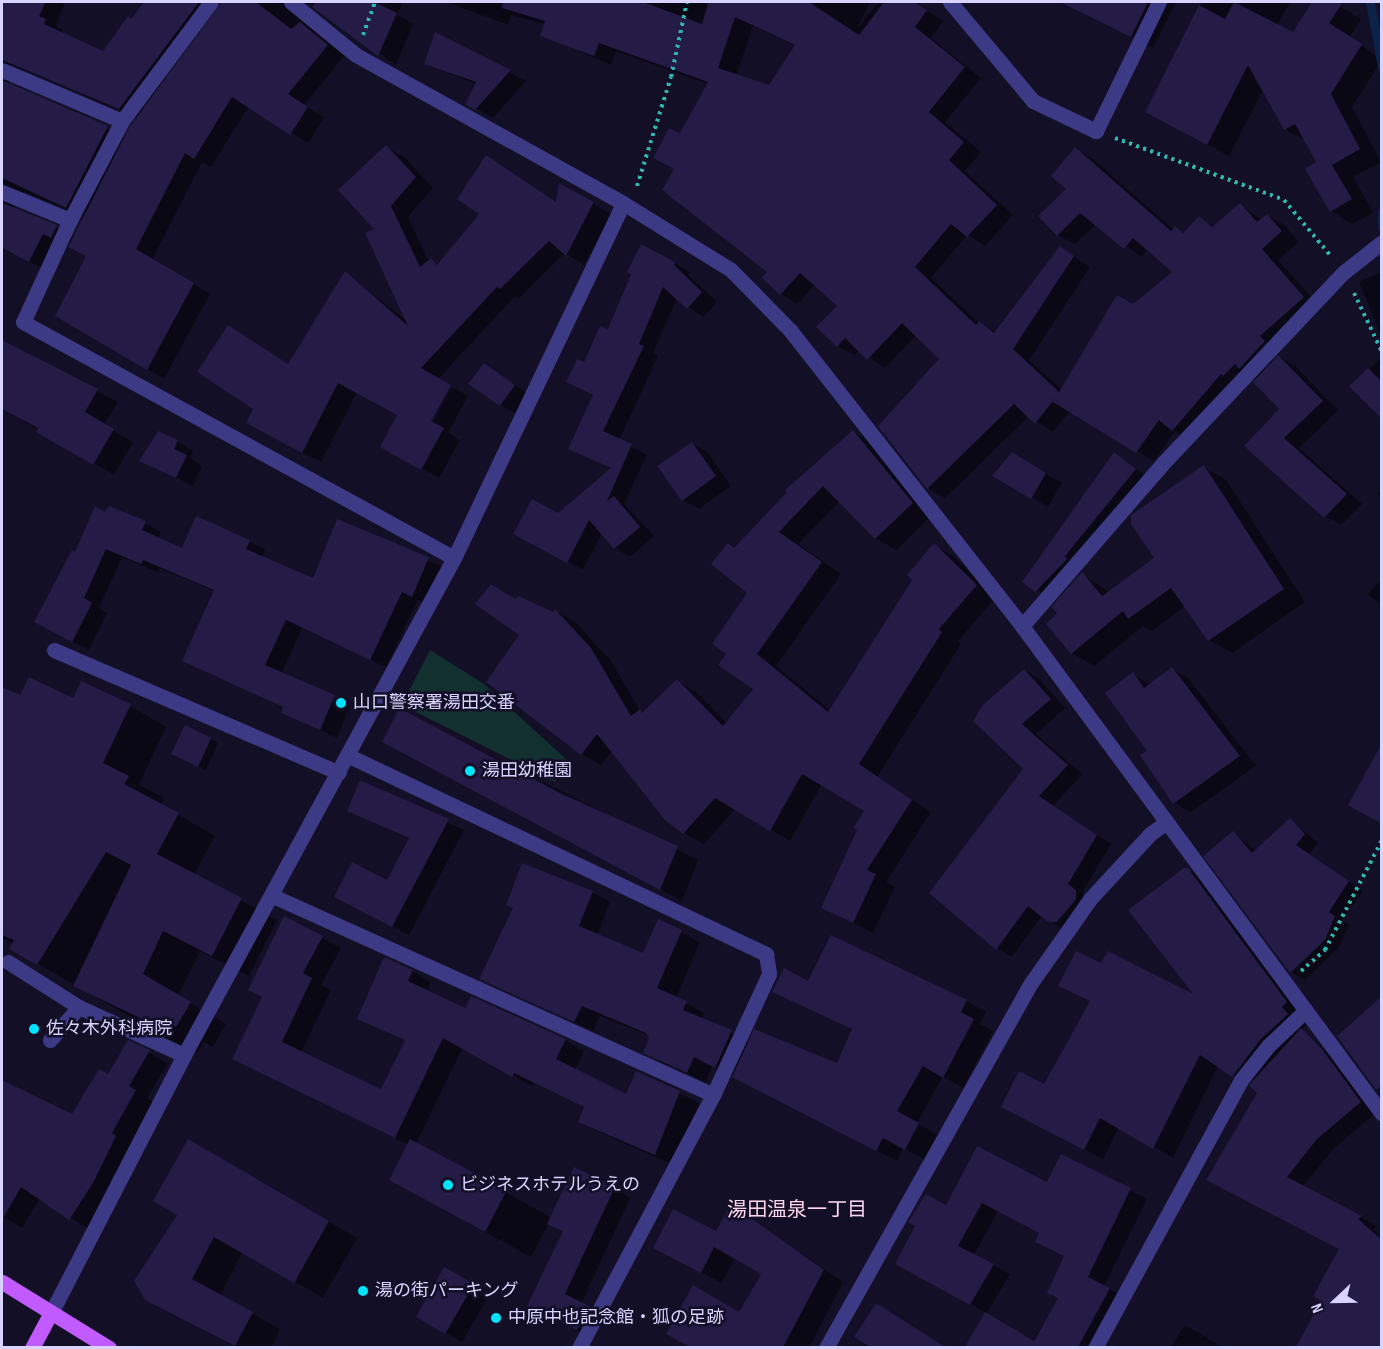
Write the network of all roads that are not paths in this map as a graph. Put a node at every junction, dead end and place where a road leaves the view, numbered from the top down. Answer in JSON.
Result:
{"nodes":[{"id":1,"x":211,"y":2,"type":"edge"},
{"id":2,"x":291,"y":2,"type":"edge"},
{"id":3,"x":950,"y":2,"type":"edge"},
{"id":4,"x":1159,"y":2,"type":"edge"},
{"id":5,"x":2,"y":70,"type":"edge"},
{"id":6,"x":122,"y":121,"type":"junction"},
{"id":7,"x":2,"y":192,"type":"edge"},
{"id":8,"x":623,"y":203,"type":"junction"},
{"id":9,"x":70,"y":220,"type":"junction"},
{"id":10,"x":1382,"y":242,"type":"edge"},
{"id":11,"x":454,"y":558,"type":"junction"},
{"id":12,"x":1022,"y":626,"type":"junction"},
{"id":13,"x":54,"y":650,"type":"dead end"},
{"id":14,"x":349,"y":756,"type":"junction"},
{"id":15,"x":339,"y":773,"type":"junction"},
{"id":16,"x":1164,"y":824,"type":"junction"},
{"id":17,"x":273,"y":896,"type":"junction"},
{"id":18,"x":8,"y":962,"type":"dead end"},
{"id":19,"x":79,"y":1007,"type":"junction"},
{"id":20,"x":1306,"y":1010,"type":"junction"},
{"id":21,"x":50,"y":1040,"type":"dead end"},
{"id":22,"x":184,"y":1055,"type":"junction"},
{"id":23,"x":713,"y":1095,"type":"junction"},
{"id":24,"x":1382,"y":1114,"type":"edge"},
{"id":25,"x":2,"y":1282,"type":"edge"},
{"id":26,"x":51,"y":1312,"type":"junction"},
{"id":27,"x":32,"y":1347,"type":"edge"},
{"id":28,"x":109,"y":1347,"type":"edge"},
{"id":29,"x":579,"y":1347,"type":"edge"},
{"id":30,"x":826,"y":1347,"type":"edge"},
{"id":31,"x":1095,"y":1347,"type":"edge"}],
"edges":[{"from":1,"to":6,"type":"street"},
{"from":2,"to":8,"type":"street"},
{"from":3,"to":4,"type":"street"},
{"from":5,"to":6,"type":"street"},
{"from":6,"to":9,"type":"street"},
{"from":7,"to":9,"type":"street"},
{"from":8,"to":11,"type":"street"},
{"from":8,"to":12,"type":"street"},
{"from":9,"to":11,"type":"street"},
{"from":10,"to":12,"type":"street"},
{"from":11,"to":14,"type":"street"},
{"from":12,"to":16,"type":"street"},
{"from":13,"to":15,"type":"street"},
{"from":14,"to":15,"type":"street"},
{"from":14,"to":23,"type":"street"},
{"from":15,"to":17,"type":"street"},
{"from":16,"to":20,"type":"street"},
{"from":16,"to":30,"type":"street"},
{"from":17,"to":22,"type":"street"},
{"from":17,"to":23,"type":"street"},
{"from":18,"to":19,"type":"street"},
{"from":19,"to":21,"type":"street"},
{"from":19,"to":22,"type":"street"},
{"from":20,"to":24,"type":"street"},
{"from":20,"to":31,"type":"street"},
{"from":22,"to":26,"type":"street"},
{"from":23,"to":29,"type":"street"},
{"from":25,"to":26,"type":"main road"},
{"from":26,"to":27,"type":"main road"},
{"from":26,"to":28,"type":"main road"}]}
